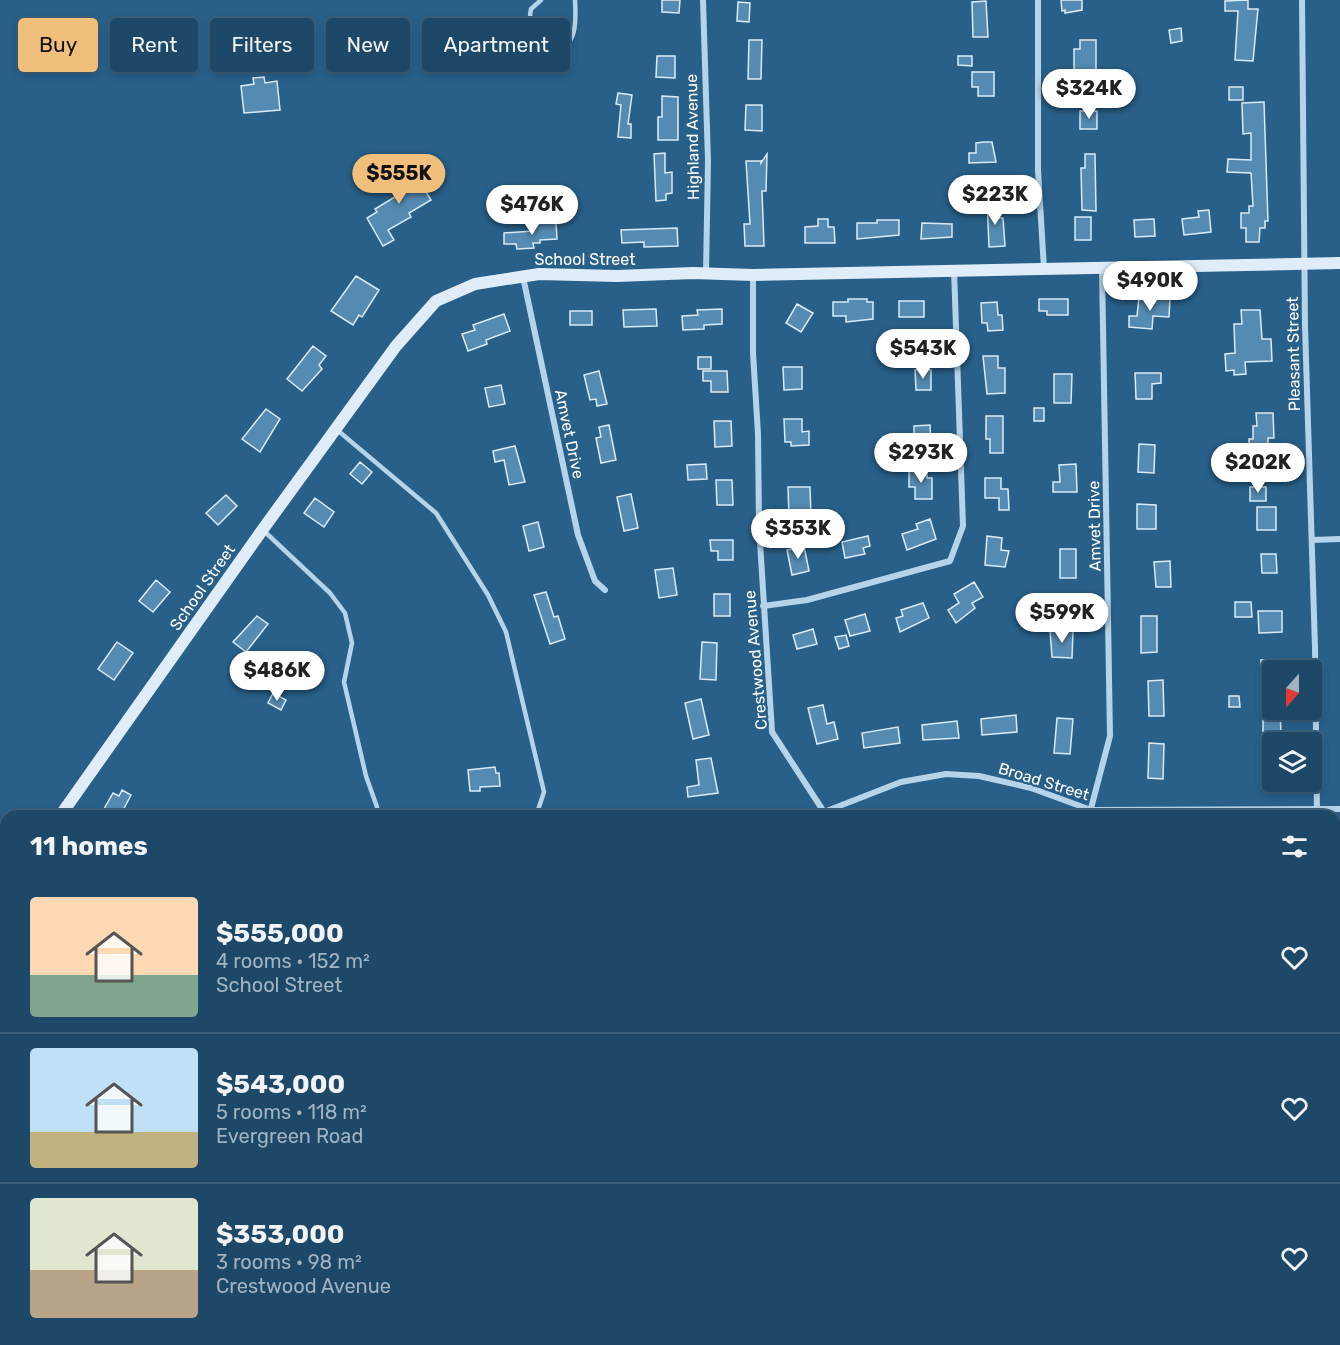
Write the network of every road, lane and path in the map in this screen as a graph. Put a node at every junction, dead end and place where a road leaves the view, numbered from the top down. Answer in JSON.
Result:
{"nodes":[{"id":1,"x":541,"y":0,"type":"edge"},
{"id":2,"x":576,"y":0,"type":"edge"},
{"id":3,"x":704,"y":0,"type":"edge"},
{"id":4,"x":1038,"y":0,"type":"edge"},
{"id":5,"x":1302,"y":0,"type":"edge"},
{"id":6,"x":1340,"y":262,"type":"edge"},
{"id":7,"x":1305,"y":263,"type":"junction"},
{"id":8,"x":1102,"y":268,"type":"junction"},
{"id":9,"x":954,"y":269,"type":"junction"},
{"id":10,"x":1044,"y":270,"type":"junction"},
{"id":11,"x":706,"y":273,"type":"junction"},
{"id":12,"x":753,"y":275,"type":"junction"},
{"id":13,"x":523,"y":277,"type":"junction"},
{"id":14,"x":336,"y":429,"type":"junction"},
{"id":15,"x":262,"y":529,"type":"junction"},
{"id":16,"x":1340,"y":539,"type":"edge"},
{"id":17,"x":1312,"y":540,"type":"junction"},
{"id":18,"x":605,"y":590,"type":"dead end"},
{"id":19,"x":763,"y":606,"type":"junction"},
{"id":20,"x":64,"y":810,"type":"edge"},
{"id":21,"x":377,"y":810,"type":"edge"},
{"id":22,"x":538,"y":810,"type":"edge"},
{"id":23,"x":821,"y":810,"type":"edge"},
{"id":24,"x":833,"y":810,"type":"edge"},
{"id":25,"x":1083,"y":810,"type":"edge"},
{"id":26,"x":1091,"y":810,"type":"edge"},
{"id":27,"x":1317,"y":810,"type":"edge"}],
"edges":[{"from":1,"to":2,"type":"lane"},
{"from":3,"to":11,"type":"street","name":"Highland Avenue"},
{"from":4,"to":10,"type":"street"},
{"from":5,"to":7,"type":"street","name":"Pleasant Street"},
{"from":6,"to":7,"type":"street","name":"School Street"},
{"from":7,"to":8,"type":"street","name":"School Street"},
{"from":7,"to":17,"type":"street","name":"Pleasant Street"},
{"from":8,"to":10,"type":"street","name":"School Street"},
{"from":8,"to":26,"type":"street","name":"Amvet Drive"},
{"from":9,"to":10,"type":"street","name":"School Street"},
{"from":9,"to":12,"type":"street","name":"School Street"},
{"from":9,"to":19,"type":"street"},
{"from":11,"to":12,"type":"street","name":"School Street"},
{"from":11,"to":13,"type":"street","name":"School Street"},
{"from":12,"to":19,"type":"street","name":"Crestwood Avenue"},
{"from":13,"to":14,"type":"street","name":"School Street"},
{"from":13,"to":18,"type":"street","name":"Amvet Drive"},
{"from":14,"to":15,"type":"street","name":"School Street"},
{"from":14,"to":22,"type":"lane"},
{"from":15,"to":20,"type":"street","name":"School Street"},
{"from":15,"to":21,"type":"lane"},
{"from":16,"to":17,"type":"street"},
{"from":17,"to":27,"type":"street","name":"Pleasant Street"},
{"from":19,"to":23,"type":"street","name":"Crestwood Avenue"},
{"from":24,"to":25,"type":"street","name":"Broad Street"}]}
